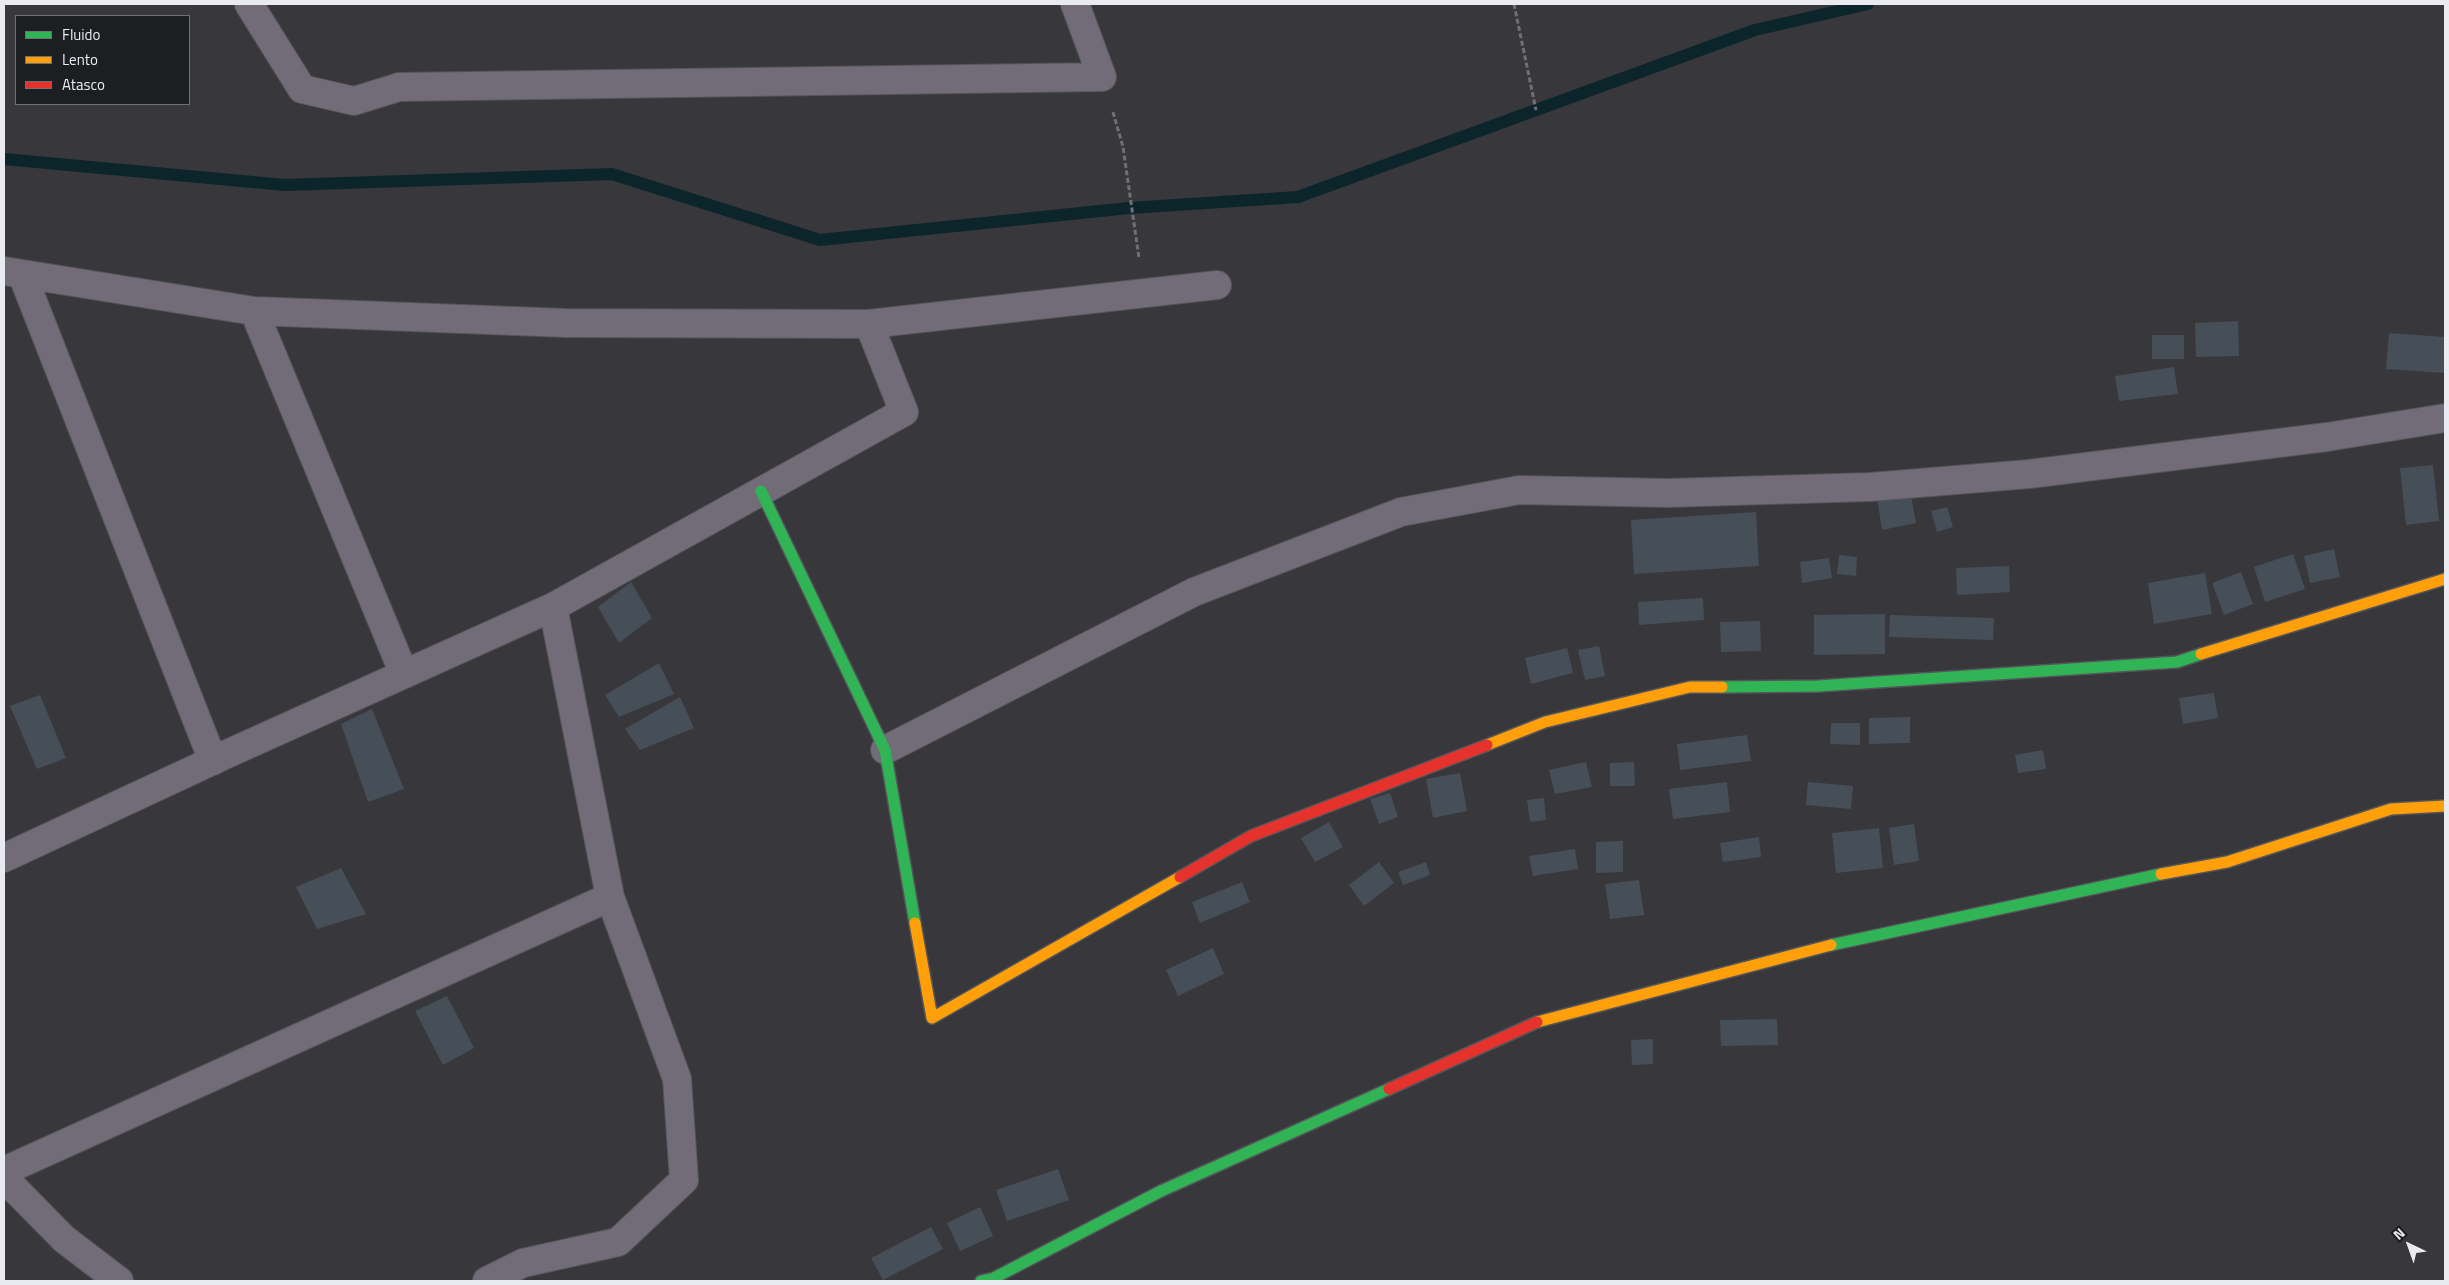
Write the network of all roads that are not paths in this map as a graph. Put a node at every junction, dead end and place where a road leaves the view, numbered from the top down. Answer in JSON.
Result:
{"nodes":[{"id":1,"x":249,"y":4,"type":"edge"},
{"id":2,"x":1075,"y":4,"type":"edge"},
{"id":3,"x":13,"y":272,"type":"edge"},
{"id":4,"x":1217,"y":286,"type":"dead end"},
{"id":5,"x":254,"y":311,"type":"junction"},
{"id":6,"x":869,"y":324,"type":"junction"},
{"id":7,"x":2445,"y":418,"type":"edge"},
{"id":8,"x":761,"y":491,"type":"junction"},
{"id":9,"x":2445,"y":579,"type":"edge"},
{"id":10,"x":553,"y":607,"type":"junction"},
{"id":11,"x":404,"y":674,"type":"junction"},
{"id":12,"x":885,"y":750,"type":"junction"},
{"id":13,"x":213,"y":761,"type":"junction"},
{"id":14,"x":2445,"y":806,"type":"edge"},
{"id":15,"x":4,"y":858,"type":"edge"},
{"id":16,"x":610,"y":897,"type":"junction"},
{"id":17,"x":4,"y":1171,"type":"edge"},
{"id":18,"x":4,"y":1178,"type":"edge"},
{"id":19,"x":118,"y":1281,"type":"edge"},
{"id":20,"x":487,"y":1281,"type":"edge"},
{"id":21,"x":981,"y":1281,"type":"edge"}],
"edges":[{"from":1,"to":2,"type":"street"},
{"from":3,"to":5,"type":"street"},
{"from":3,"to":13,"type":"street"},
{"from":4,"to":6,"type":"street"},
{"from":5,"to":6,"type":"street"},
{"from":5,"to":11,"type":"street"},
{"from":6,"to":8,"type":"street"},
{"from":7,"to":12,"type":"street"},
{"from":8,"to":10,"type":"street"},
{"from":8,"to":12,"type":"street"},
{"from":9,"to":12,"type":"street"},
{"from":10,"to":11,"type":"street"},
{"from":10,"to":16,"type":"street"},
{"from":11,"to":13,"type":"street"},
{"from":13,"to":15,"type":"street"},
{"from":14,"to":21,"type":"street"},
{"from":16,"to":17,"type":"street"},
{"from":16,"to":20,"type":"street"},
{"from":18,"to":19,"type":"street"}]}
